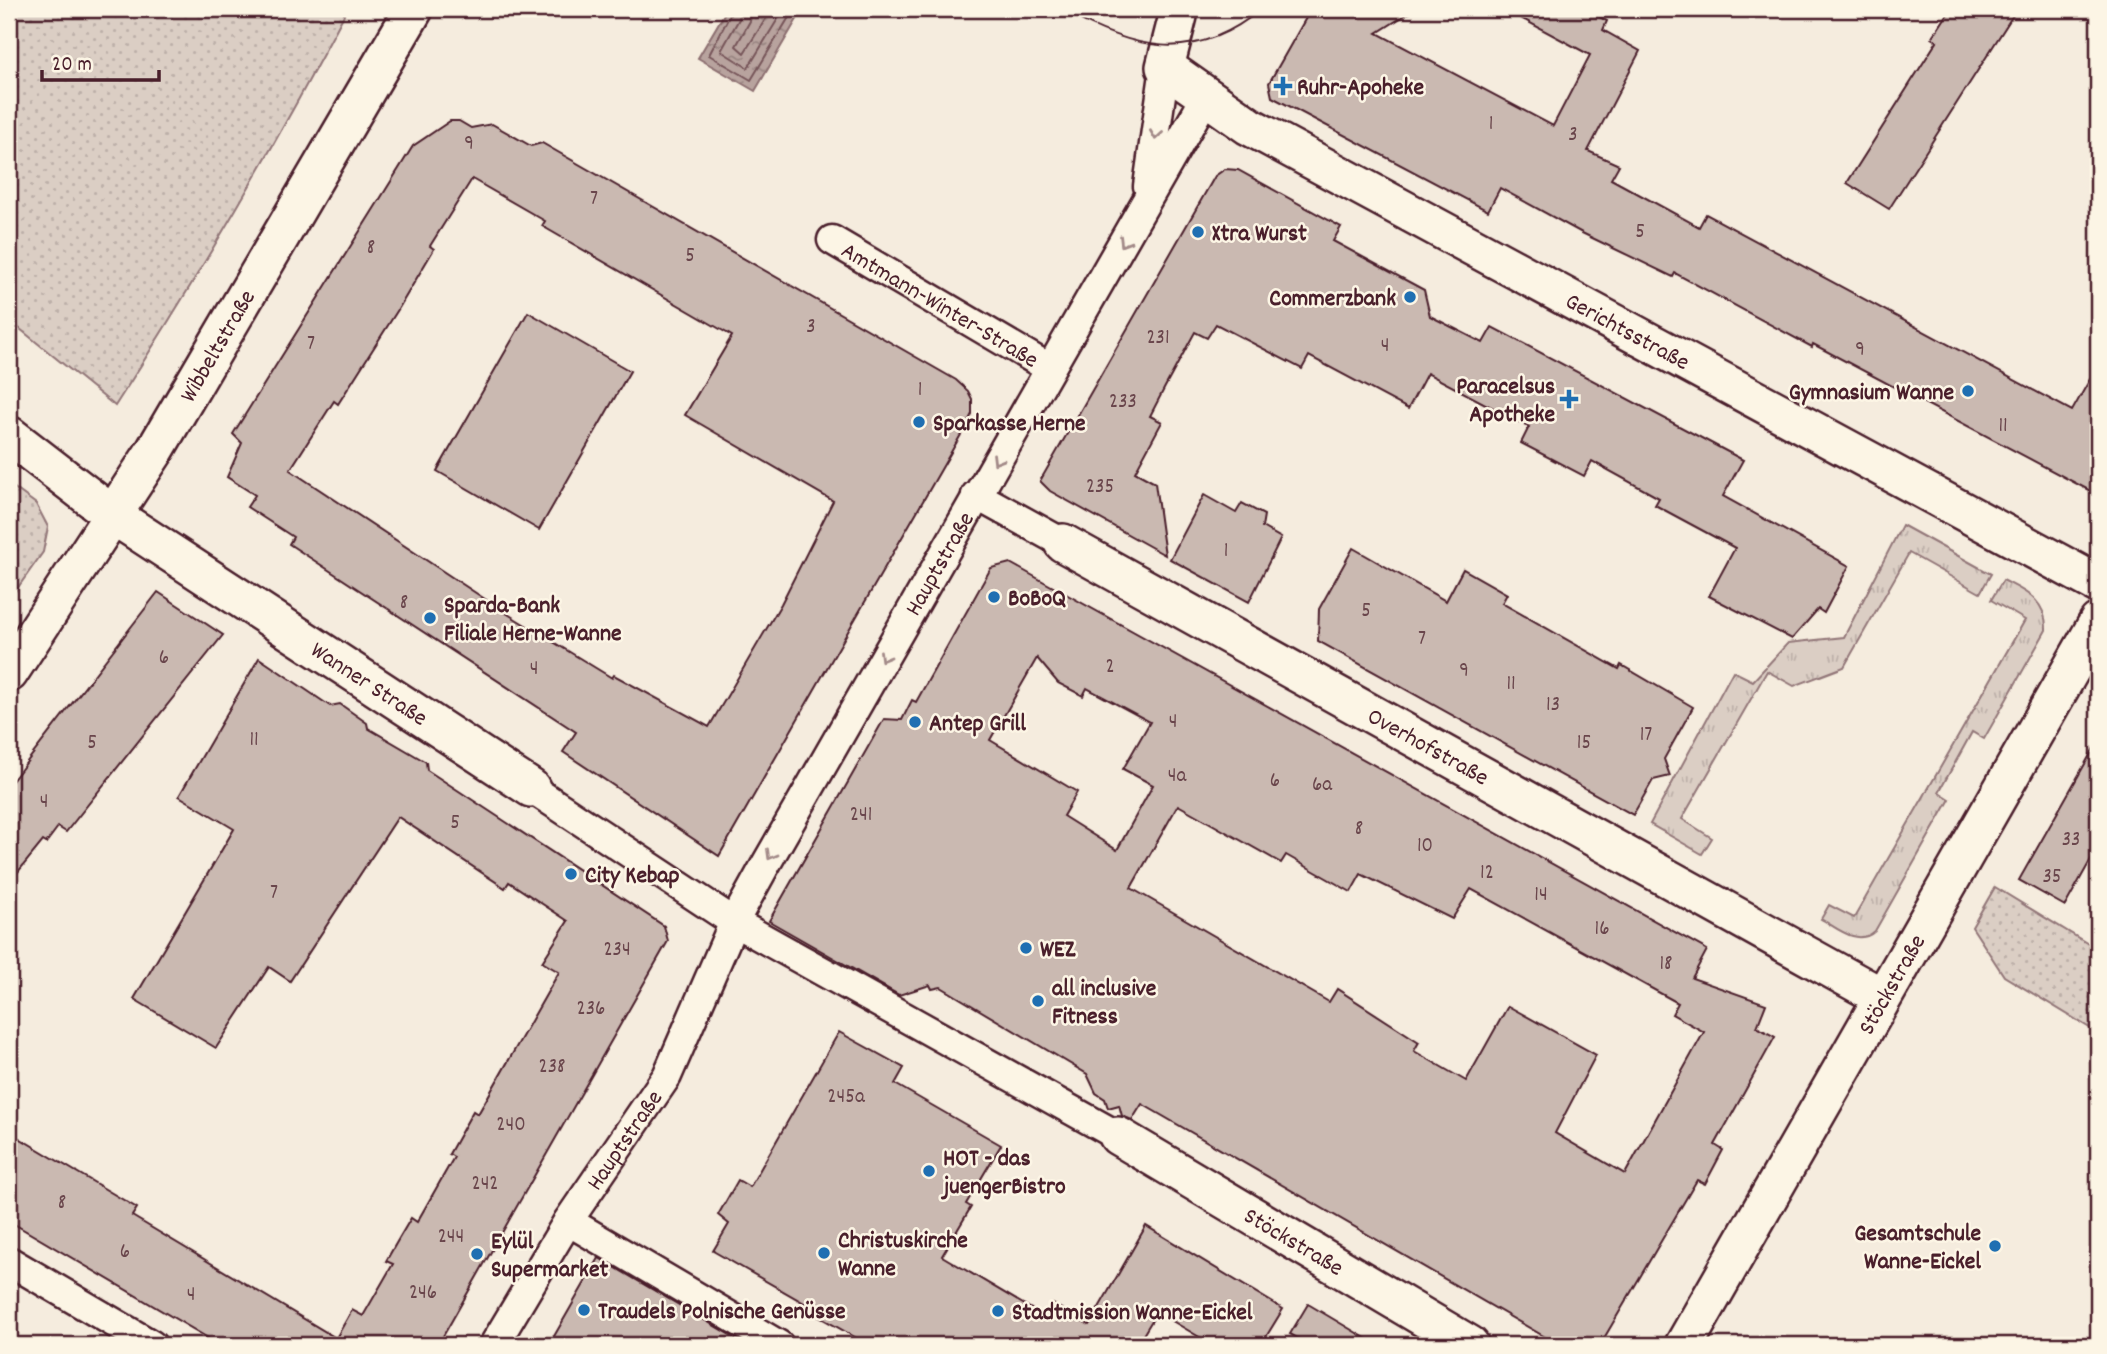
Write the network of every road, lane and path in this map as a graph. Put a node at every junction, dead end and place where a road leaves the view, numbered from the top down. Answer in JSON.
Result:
{"nodes":[{"id":1,"x":414,"y":9,"type":"edge"},
{"id":2,"x":1171,"y":44,"type":"joint"},
{"id":3,"x":1206,"y":97,"type":"junction"},
{"id":4,"x":1146,"y":204,"type":"junction"},
{"id":5,"x":832,"y":240,"type":"dead end"},
{"id":6,"x":1049,"y":368,"type":"junction"},
{"id":7,"x":9,"y":435,"type":"edge"},
{"id":8,"x":976,"y":495,"type":"junction"},
{"id":9,"x":114,"y":516,"type":"junction"},
{"id":10,"x":1063,"y":543,"type":"joint"},
{"id":11,"x":2098,"y":584,"type":"edge"},
{"id":12,"x":2098,"y":622,"type":"edge"},
{"id":13,"x":9,"y":673,"type":"edge"},
{"id":14,"x":531,"y":789,"type":"joint"},
{"id":15,"x":734,"y":922,"type":"junction"},
{"id":16,"x":1882,"y":996,"type":"junction"},
{"id":17,"x":1118,"y":1136,"type":"joint"},
{"id":18,"x":568,"y":1221,"type":"junction"},
{"id":19,"x":9,"y":1261,"type":"edge"},
{"id":20,"x":152,"y":1345,"type":"edge"},
{"id":21,"x":494,"y":1345,"type":"edge"},
{"id":22,"x":779,"y":1345,"type":"edge"},
{"id":23,"x":1470,"y":1345,"type":"edge"},
{"id":24,"x":1684,"y":1345,"type":"edge"}],
"edges":[{"from":1,"to":9,"type":"street","name":"Wibbeltstraße"},
{"from":2,"to":3,"type":"street","name":"Gerichtsstraße"},
{"from":2,"to":4,"type":"street","name":"Hauptstraße","one_way":true},
{"from":3,"to":4,"type":"street","name":"Hauptstraße"},
{"from":3,"to":11,"type":"street","name":"Gerichtsstraße"},
{"from":4,"to":6,"type":"street","name":"Hauptstraße","one_way":true},
{"from":5,"to":6,"type":"street","name":"Amtmann-Winter-Straße"},
{"from":6,"to":8,"type":"street","name":"Hauptstraße","one_way":true},
{"from":7,"to":9,"type":"street","name":"Wanner Straße"},
{"from":8,"to":10,"type":"street","name":"Overhofstraße"},
{"from":8,"to":15,"type":"street","name":"Hauptstraße","one_way":true},
{"from":9,"to":13,"type":"street","name":"Wibbeltstraße"},
{"from":9,"to":14,"type":"street","name":"Wanner Straße"},
{"from":10,"to":16,"type":"street","name":"Overhofstraße"},
{"from":12,"to":16,"type":"street","name":"Stöckstraße"},
{"from":14,"to":15,"type":"street","name":"Wanner Straße"},
{"from":15,"to":17,"type":"street"},
{"from":15,"to":18,"type":"street","name":"Hauptstraße"},
{"from":16,"to":24,"type":"street","name":"Stöckstraße"},
{"from":17,"to":23,"type":"street","name":"Stöckstraße"},
{"from":18,"to":21,"type":"street","name":"Hauptstraße"},
{"from":18,"to":22,"type":"street"},
{"from":19,"to":20,"type":"street"}]}
